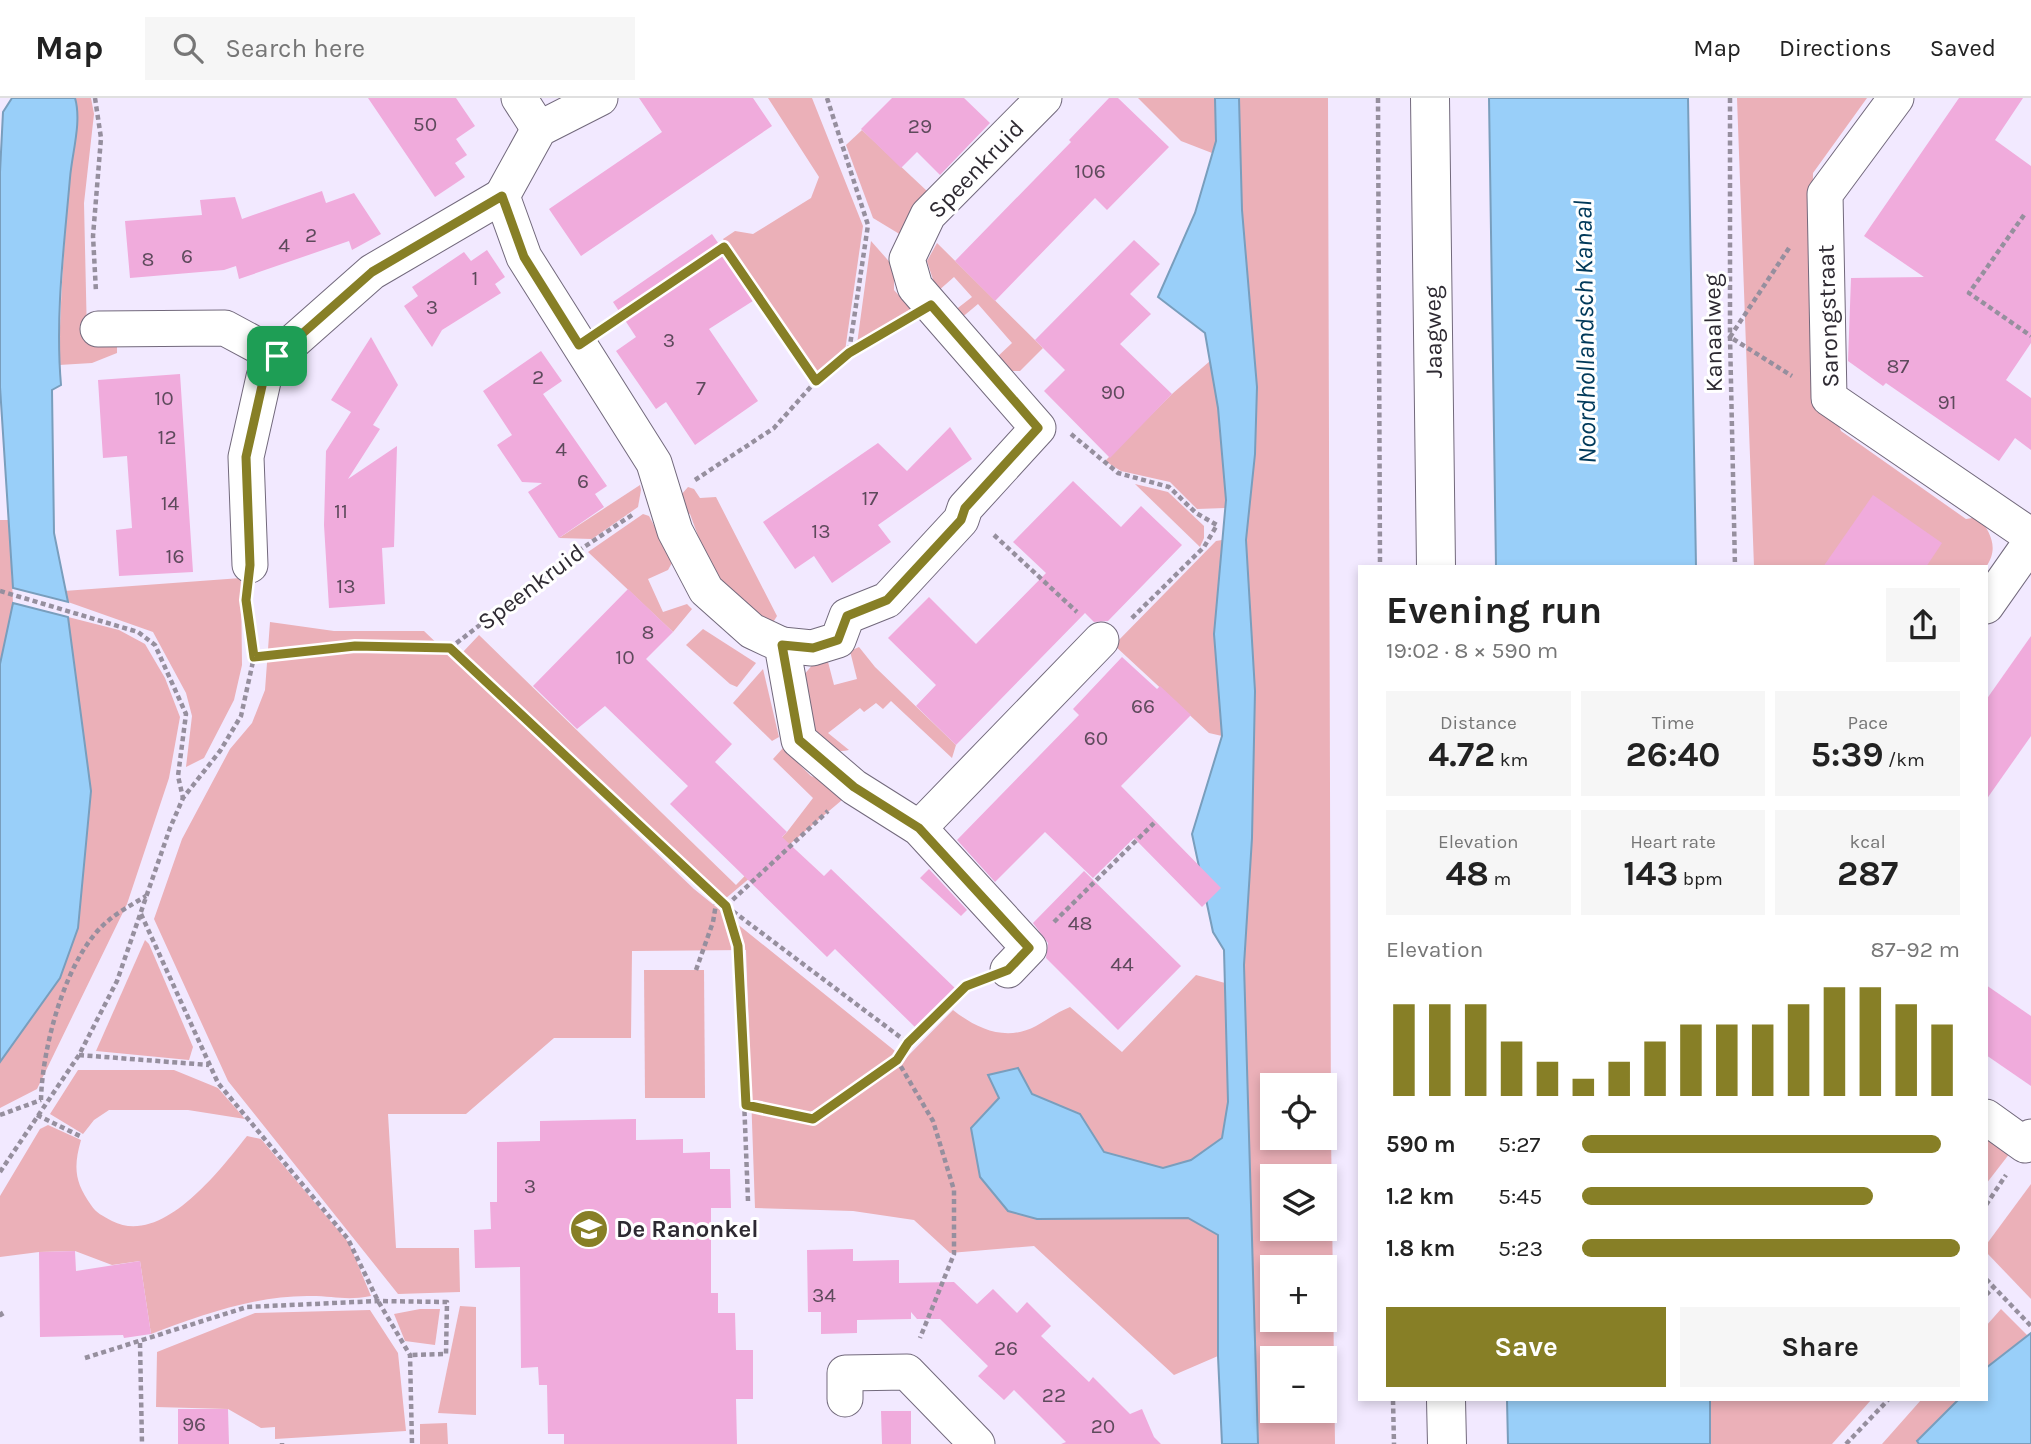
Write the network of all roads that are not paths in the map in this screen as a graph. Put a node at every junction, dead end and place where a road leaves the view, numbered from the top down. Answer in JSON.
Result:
{"nodes":[{"id":1,"x":519,"y":98,"type":"edge"},
{"id":2,"x":600,"y":98,"type":"edge"},
{"id":3,"x":1044,"y":98,"type":"edge"},
{"id":4,"x":1430,"y":98,"type":"edge"},
{"id":5,"x":1896,"y":98,"type":"edge"},
{"id":6,"x":538,"y":129,"type":"junction"},
{"id":7,"x":502,"y":196,"type":"junction"},
{"id":8,"x":99,"y":329,"type":"road end"},
{"id":9,"x":277,"y":356,"type":"junction"},
{"id":10,"x":2031,"y":536,"type":"edge"},
{"id":11,"x":2031,"y":542,"type":"edge"},
{"id":12,"x":250,"y":565,"type":"road end"},
{"id":13,"x":1436,"y":565,"type":"edge"},
{"id":14,"x":1988,"y":603,"type":"edge"},
{"id":15,"x":1101,"y":640,"type":"road end"},
{"id":16,"x":782,"y":645,"type":"junction"},
{"id":17,"x":919,"y":828,"type":"junction"},
{"id":18,"x":1018,"y":959,"type":"road end"},
{"id":19,"x":1988,"y":1118,"type":"edge"},
{"id":20,"x":2028,"y":1141,"type":"edge"},
{"id":21,"x":845,"y":1399,"type":"dead end"},
{"id":22,"x":1446,"y":1401,"type":"edge"},
{"id":23,"x":977,"y":1444,"type":"edge"},
{"id":24,"x":1447,"y":1444,"type":"edge"}],
"edges":[{"from":1,"to":6,"type":"street"},
{"from":2,"to":6,"type":"street"},
{"from":3,"to":16,"type":"street","name":"Speenkruid"},
{"from":4,"to":13,"type":"main road","name":"Jaagweg"},
{"from":5,"to":10,"type":"street","name":"Sarongstraat"},
{"from":6,"to":7,"type":"street"},
{"from":7,"to":9,"type":"street"},
{"from":7,"to":16,"type":"street"},
{"from":8,"to":9,"type":"street"},
{"from":9,"to":12,"type":"street"},
{"from":11,"to":14,"type":"street"},
{"from":15,"to":17,"type":"street"},
{"from":16,"to":17,"type":"street"},
{"from":17,"to":18,"type":"street"},
{"from":19,"to":20,"type":"street"},
{"from":21,"to":23,"type":"street"},
{"from":22,"to":24,"type":"main road"}]}
